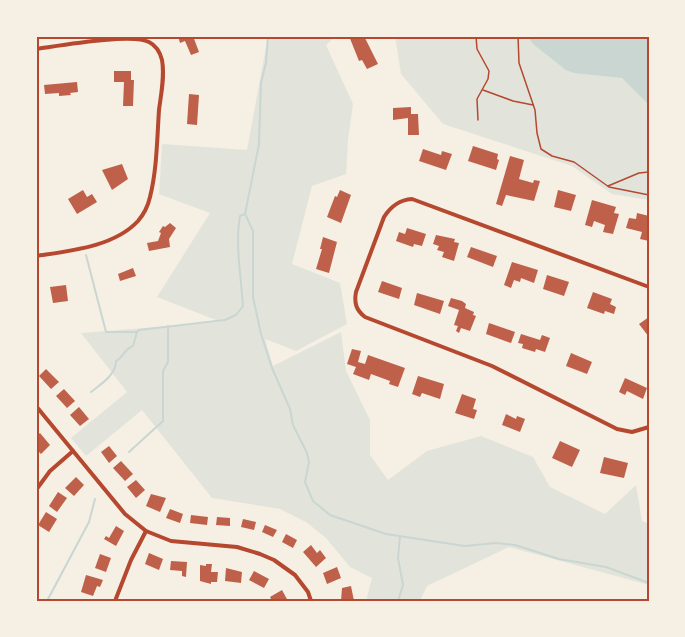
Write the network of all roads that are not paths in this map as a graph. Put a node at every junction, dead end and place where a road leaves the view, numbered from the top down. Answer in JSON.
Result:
{"nodes":[{"id":1,"x":476,"y":36,"type":"edge"},
{"id":2,"x":518,"y":36,"type":"edge"},
{"id":3,"x":36,"y":49,"type":"edge"},
{"id":4,"x":482,"y":90,"type":"junction"},
{"id":5,"x":534,"y":105,"type":"junction"},
{"id":6,"x":478,"y":120,"type":"dead end"},
{"id":7,"x":649,"y":172,"type":"edge"},
{"id":8,"x":607,"y":186,"type":"junction"},
{"id":9,"x":649,"y":195,"type":"edge"},
{"id":10,"x":36,"y":256,"type":"edge"},
{"id":11,"x":649,"y":287,"type":"edge"},
{"id":12,"x":36,"y":406,"type":"edge"},
{"id":13,"x":649,"y":427,"type":"edge"},
{"id":14,"x":73,"y":451,"type":"junction"},
{"id":15,"x":36,"y":490,"type":"edge"},
{"id":16,"x":146,"y":531,"type":"junction"},
{"id":17,"x":115,"y":601,"type":"edge"},
{"id":18,"x":311,"y":601,"type":"edge"}],
"edges":[{"from":1,"to":4,"type":"lane"},
{"from":2,"to":5,"type":"lane"},
{"from":3,"to":10,"type":"street"},
{"from":4,"to":5,"type":"lane"},
{"from":4,"to":6,"type":"lane"},
{"from":5,"to":8,"type":"lane"},
{"from":7,"to":8,"type":"lane"},
{"from":8,"to":9,"type":"lane"},
{"from":11,"to":13,"type":"street"},
{"from":12,"to":14,"type":"street"},
{"from":14,"to":15,"type":"street"},
{"from":14,"to":16,"type":"street"},
{"from":16,"to":17,"type":"street"},
{"from":16,"to":18,"type":"street"}]}
